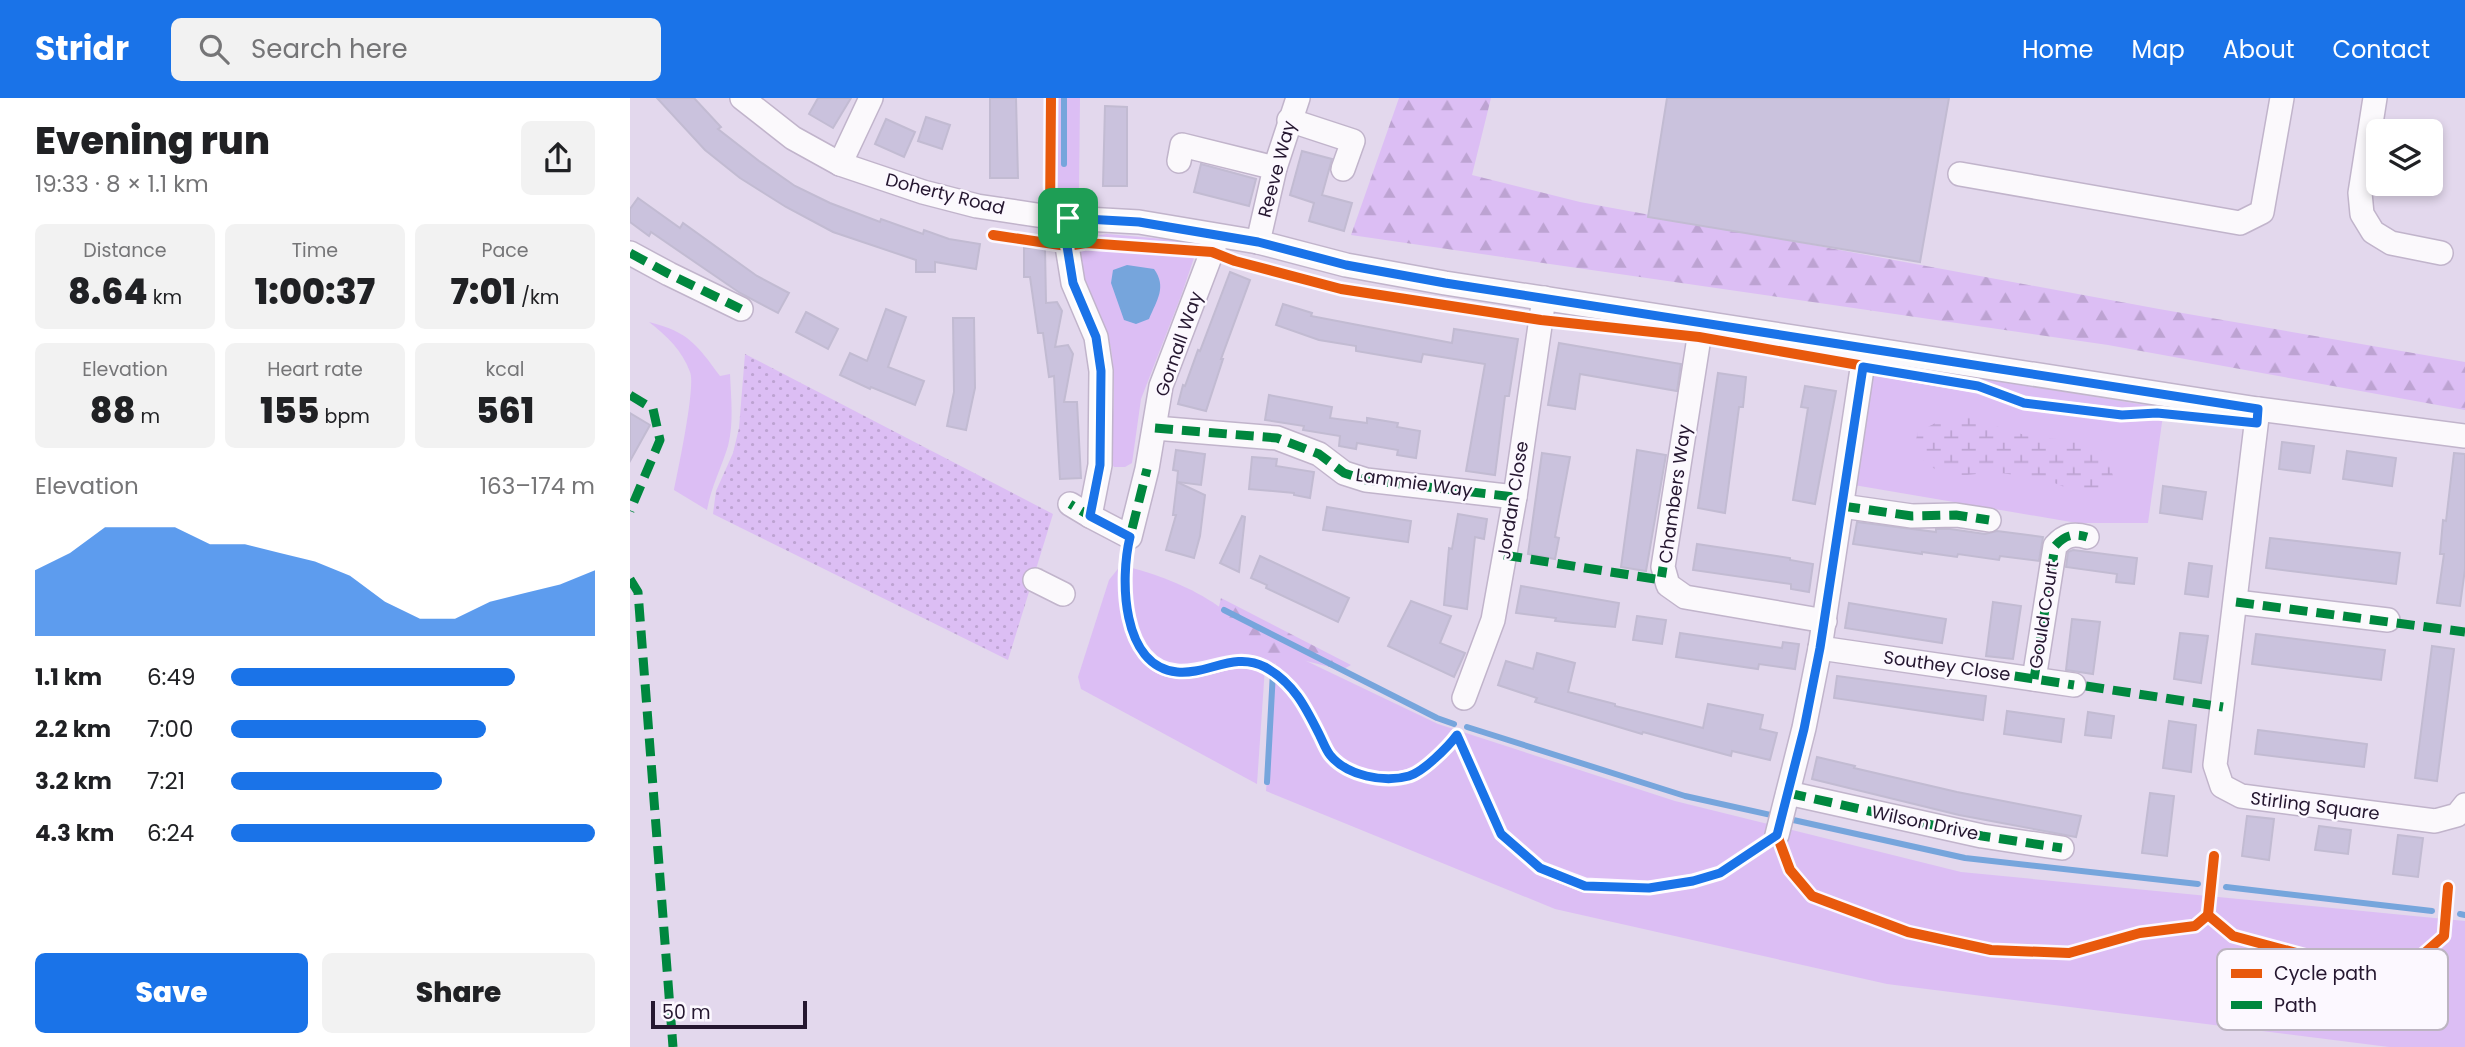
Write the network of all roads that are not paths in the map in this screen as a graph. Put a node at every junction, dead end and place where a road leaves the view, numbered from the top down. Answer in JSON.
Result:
{"nodes":[{"id":1,"x":742,"y":98,"type":"edge"},
{"id":2,"x":872,"y":98,"type":"edge"},
{"id":3,"x":1298,"y":98,"type":"edge"},
{"id":4,"x":2283,"y":98,"type":"edge"},
{"id":5,"x":2375,"y":98,"type":"edge"},
{"id":6,"x":1289,"y":120,"type":"junction"},
{"id":7,"x":1179,"y":161,"type":"dead end"},
{"id":8,"x":840,"y":164,"type":"junction"},
{"id":9,"x":1275,"y":168,"type":"junction"},
{"id":10,"x":1343,"y":169,"type":"dead end"},
{"id":11,"x":1961,"y":174,"type":"dead end"},
{"id":12,"x":1068,"y":218,"type":"junction"},
{"id":13,"x":1218,"y":236,"type":"junction"},
{"id":14,"x":1258,"y":242,"type":"junction"},
{"id":15,"x":630,"y":253,"type":"edge"},
{"id":16,"x":2441,"y":253,"type":"dead end"},
{"id":17,"x":1544,"y":298,"type":"junction"},
{"id":18,"x":741,"y":309,"type":"dead end"},
{"id":19,"x":1701,"y":325,"type":"junction"},
{"id":20,"x":1865,"y":349,"type":"junction"},
{"id":21,"x":2258,"y":409,"type":"junction"},
{"id":22,"x":1155,"y":428,"type":"junction"},
{"id":23,"x":2465,"y":436,"type":"edge"},
{"id":24,"x":1514,"y":497,"type":"junction"},
{"id":25,"x":1070,"y":504,"type":"dead end"},
{"id":26,"x":1842,"y":506,"type":"junction"},
{"id":27,"x":1090,"y":516,"type":"junction"},
{"id":28,"x":1989,"y":520,"type":"dead end"},
{"id":29,"x":2087,"y":537,"type":"dead end"},
{"id":30,"x":1035,"y":580,"type":"dead end"},
{"id":31,"x":1063,"y":594,"type":"dead end"},
{"id":32,"x":2236,"y":602,"type":"junction"},
{"id":33,"x":1825,"y":621,"type":"junction"},
{"id":34,"x":2388,"y":621,"type":"dead end"},
{"id":35,"x":1820,"y":648,"type":"junction"},
{"id":36,"x":2034,"y":678,"type":"junction"},
{"id":37,"x":2074,"y":685,"type":"dead end"},
{"id":38,"x":1464,"y":698,"type":"dead end"},
{"id":39,"x":2465,"y":805,"type":"edge"},
{"id":40,"x":2062,"y":848,"type":"dead end"}],
"edges":[{"from":1,"to":8,"type":"street","name":"Doherty Road"},
{"from":2,"to":8,"type":"street"},
{"from":3,"to":6,"type":"street","name":"Reeve Way"},
{"from":4,"to":11,"type":"street"},
{"from":5,"to":16,"type":"street"},
{"from":6,"to":9,"type":"street","name":"Reeve Way"},
{"from":6,"to":10,"type":"street"},
{"from":7,"to":9,"type":"street"},
{"from":8,"to":12,"type":"street","name":"Doherty Road"},
{"from":9,"to":14,"type":"street","name":"Reeve Way"},
{"from":12,"to":13,"type":"street","name":"Doherty Road"},
{"from":12,"to":27,"type":"street"},
{"from":13,"to":14,"type":"street","name":"Doherty Road"},
{"from":13,"to":22,"type":"street","name":"Gornall Way"},
{"from":14,"to":17,"type":"street","name":"Doherty Road"},
{"from":15,"to":18,"type":"street"},
{"from":17,"to":19,"type":"street","name":"Doherty Road"},
{"from":17,"to":24,"type":"street","name":"Jordan Close"},
{"from":19,"to":20,"type":"street","name":"Doherty Road"},
{"from":19,"to":33,"type":"street","name":"Chambers Way"},
{"from":20,"to":21,"type":"street","name":"Doherty Road"},
{"from":20,"to":26,"type":"street"},
{"from":21,"to":23,"type":"street"},
{"from":21,"to":32,"type":"street","name":"Stirling Square"},
{"from":22,"to":24,"type":"street","name":"Lammie Way"},
{"from":22,"to":27,"type":"street","name":"Gornall Way"},
{"from":24,"to":38,"type":"street","name":"Jordan Close"},
{"from":25,"to":27,"type":"street"},
{"from":26,"to":28,"type":"street"},
{"from":26,"to":33,"type":"street"},
{"from":29,"to":36,"type":"street","name":"Gould Court"},
{"from":30,"to":31,"type":"street"},
{"from":32,"to":34,"type":"street"},
{"from":32,"to":39,"type":"street","name":"Stirling Square"},
{"from":33,"to":35,"type":"street"},
{"from":35,"to":36,"type":"street","name":"Southey Close"},
{"from":35,"to":40,"type":"street","name":"Wilson Drive"},
{"from":36,"to":37,"type":"street","name":"Southey Close"}]}
